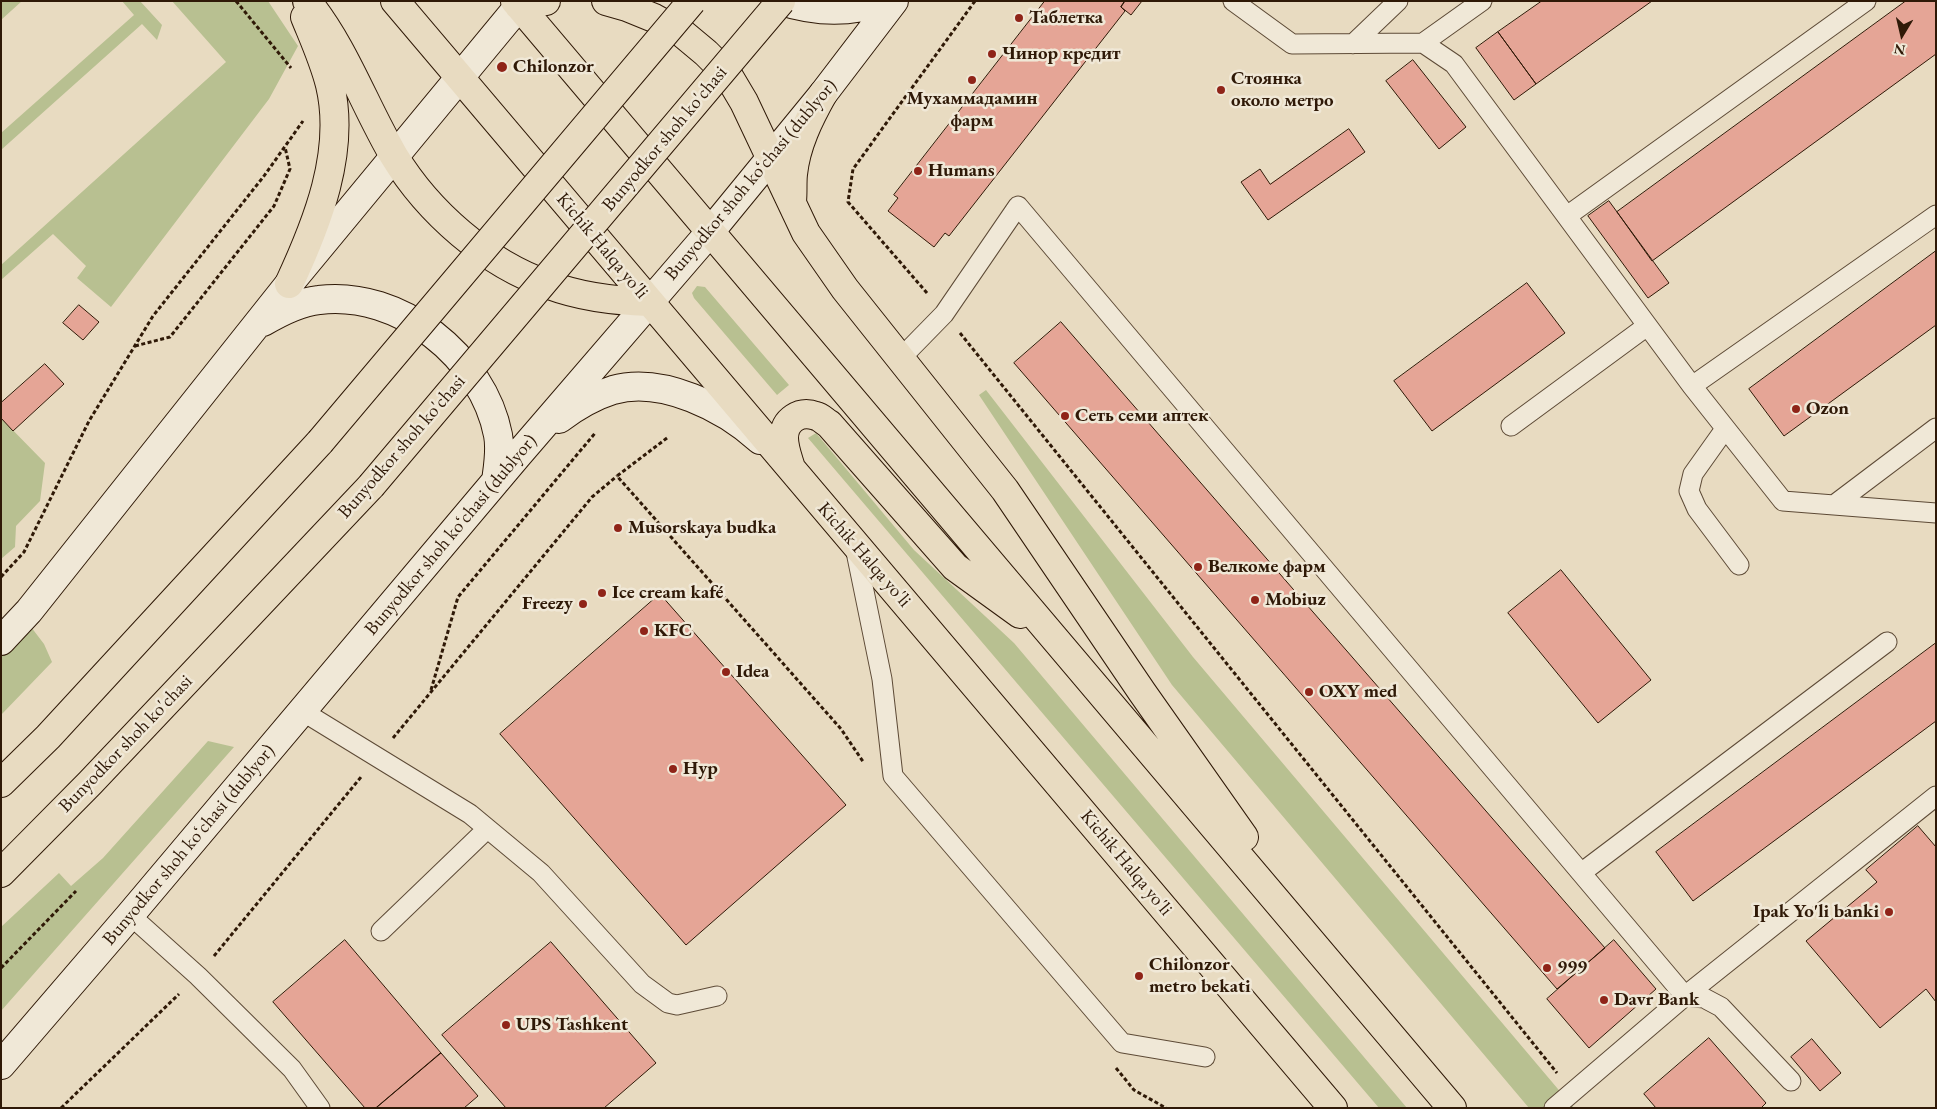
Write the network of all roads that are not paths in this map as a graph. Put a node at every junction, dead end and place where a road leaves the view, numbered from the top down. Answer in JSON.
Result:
{"nodes":[{"id":1,"x":299,"y":1,"type":"edge"},
{"id":2,"x":307,"y":1,"type":"edge"},
{"id":3,"x":395,"y":1,"type":"edge"},
{"id":4,"x":546,"y":1,"type":"edge"},
{"id":5,"x":606,"y":1,"type":"edge"},
{"id":6,"x":692,"y":1,"type":"edge"},
{"id":7,"x":781,"y":1,"type":"edge"},
{"id":8,"x":884,"y":1,"type":"edge"},
{"id":9,"x":894,"y":1,"type":"edge"},
{"id":10,"x":1233,"y":1,"type":"edge"},
{"id":11,"x":1398,"y":1,"type":"edge"},
{"id":12,"x":1482,"y":1,"type":"edge"},
{"id":13,"x":1866,"y":1,"type":"edge"},
{"id":14,"x":519,"y":3,"type":"edge"},
{"id":15,"x":1353,"y":44,"type":"junction"},
{"id":16,"x":1423,"y":44,"type":"junction"},
{"id":17,"x":460,"y":78,"type":"junction"},
{"id":18,"x":823,"y":94,"type":"junction"},
{"id":19,"x":395,"y":157,"type":"junction"},
{"id":20,"x":771,"y":158,"type":"junction"},
{"id":21,"x":792,"y":202,"type":"junction"},
{"id":22,"x":1936,"y":215,"type":"edge"},
{"id":23,"x":1567,"y":216,"type":"junction"},
{"id":24,"x":710,"y":232,"type":"junction"},
{"id":25,"x":289,"y":284,"type":"junction"},
{"id":26,"x":649,"y":302,"type":"junction"},
{"id":27,"x":1648,"y":326,"type":"junction"},
{"id":28,"x":254,"y":327,"type":"junction"},
{"id":29,"x":900,"y":359,"type":"junction"},
{"id":30,"x":1692,"y":386,"type":"junction"},
{"id":31,"x":1511,"y":426,"type":"dead end"},
{"id":32,"x":1936,"y":428,"type":"edge"},
{"id":33,"x":1726,"y":429,"type":"junction"},
{"id":34,"x":517,"y":456,"type":"junction"},
{"id":35,"x":792,"y":471,"type":"junction"},
{"id":36,"x":496,"y":481,"type":"junction"},
{"id":37,"x":1834,"y":505,"type":"junction"},
{"id":38,"x":1936,"y":513,"type":"edge"},
{"id":39,"x":854,"y":543,"type":"junction"},
{"id":40,"x":1738,"y":565,"type":"dead end"},
{"id":41,"x":1054,"y":638,"type":"junction"},
{"id":42,"x":1,"y":641,"type":"edge"},
{"id":43,"x":1887,"y":642,"type":"dead end"},
{"id":44,"x":302,"y":712,"type":"junction"},
{"id":45,"x":1,"y":783,"type":"edge"},
{"id":46,"x":1936,"y":796,"type":"edge"},
{"id":47,"x":488,"y":829,"type":"junction"},
{"id":48,"x":1,"y":873,"type":"edge"},
{"id":49,"x":1580,"y":873,"type":"junction"},
{"id":50,"x":130,"y":915,"type":"junction"},
{"id":51,"x":381,"y":930,"type":"dead end"},
{"id":52,"x":1340,"y":976,"type":"junction"},
{"id":53,"x":717,"y":996,"type":"dead end"},
{"id":54,"x":1685,"y":996,"type":"junction"},
{"id":55,"x":1206,"y":1057,"type":"dead end"},
{"id":56,"x":1,"y":1065,"type":"edge"},
{"id":57,"x":1791,"y":1081,"type":"dead end"},
{"id":58,"x":320,"y":1108,"type":"edge"},
{"id":59,"x":1333,"y":1108,"type":"edge"},
{"id":60,"x":1452,"y":1108,"type":"edge"},
{"id":61,"x":1554,"y":1108,"type":"edge"}],
"edges":[{"from":1,"to":25,"type":"main road"},
{"from":2,"to":19,"type":"main road"},
{"from":3,"to":17,"type":"main road","name":"Kichik Halqa yo'li"},
{"from":4,"to":14,"type":"main road"},
{"from":5,"to":20,"type":"main road"},
{"from":6,"to":45,"type":"main road","bridge":true},
{"from":7,"to":8,"type":"street"},
{"from":7,"to":48,"type":"main road","name":"Bunyodkor shoh ko'chasi","bridge":true},
{"from":9,"to":18,"type":"street","name":"Bunyodkor shoh koʻchasi (dublyor)"},
{"from":10,"to":15,"type":"lane"},
{"from":11,"to":15,"type":"lane"},
{"from":12,"to":16,"type":"lane"},
{"from":13,"to":23,"type":"lane"},
{"from":14,"to":17,"type":"street"},
{"from":14,"to":24,"type":"main road"},
{"from":15,"to":16,"type":"lane"},
{"from":16,"to":23,"type":"lane"},
{"from":17,"to":19,"type":"street"},
{"from":17,"to":26,"type":"main road","name":"Kichik Halqa yo'li"},
{"from":18,"to":20,"type":"street","name":"Bunyodkor shoh koʻchasi (dublyor)"},
{"from":18,"to":21,"type":"main road"},
{"from":19,"to":25,"type":"street"},
{"from":19,"to":26,"type":"main road"},
{"from":20,"to":21,"type":"main road"},
{"from":20,"to":24,"type":"street","name":"Bunyodkor shoh koʻchasi (dublyor)"},
{"from":21,"to":29,"type":"main road"},
{"from":22,"to":30,"type":"lane"},
{"from":23,"to":27,"type":"lane"},
{"from":24,"to":26,"type":"street","name":"Bunyodkor shoh koʻchasi (dublyor)"},
{"from":24,"to":41,"type":"main road"},
{"from":25,"to":28,"type":"street"},
{"from":26,"to":34,"type":"street","name":"Bunyodkor shoh koʻchasi (dublyor)"},
{"from":26,"to":35,"type":"main road","name":"Kichik Halqa yo'li"},
{"from":27,"to":30,"type":"lane"},
{"from":27,"to":31,"type":"lane"},
{"from":28,"to":36,"type":"street"},
{"from":28,"to":42,"type":"street"},
{"from":29,"to":49,"type":"lane"},
{"from":29,"to":52,"type":"main road"},
{"from":30,"to":33,"type":"lane"},
{"from":32,"to":37,"type":"lane"},
{"from":33,"to":37,"type":"lane"},
{"from":33,"to":40,"type":"lane"},
{"from":34,"to":35,"type":"street"},
{"from":34,"to":36,"type":"street","name":"Bunyodkor shoh koʻchasi (dublyor)"},
{"from":35,"to":39,"type":"main road","name":"Kichik Halqa yo'li"},
{"from":35,"to":41,"type":"main road"},
{"from":36,"to":44,"type":"street","name":"Bunyodkor shoh koʻchasi (dublyor)"},
{"from":37,"to":38,"type":"lane"},
{"from":39,"to":55,"type":"lane"},
{"from":39,"to":59,"type":"main road","name":"Kichik Halqa yo'li"},
{"from":41,"to":52,"type":"main road"},
{"from":43,"to":49,"type":"lane"},
{"from":44,"to":47,"type":"lane"},
{"from":44,"to":50,"type":"street","name":"Bunyodkor shoh koʻchasi (dublyor)"},
{"from":46,"to":54,"type":"lane"},
{"from":47,"to":51,"type":"lane"},
{"from":47,"to":53,"type":"lane"},
{"from":49,"to":54,"type":"lane"},
{"from":50,"to":56,"type":"street","name":"Bunyodkor shoh koʻchasi (dublyor)"},
{"from":50,"to":58,"type":"lane"},
{"from":52,"to":60,"type":"main road"},
{"from":54,"to":57,"type":"lane"},
{"from":54,"to":61,"type":"lane"}]}
